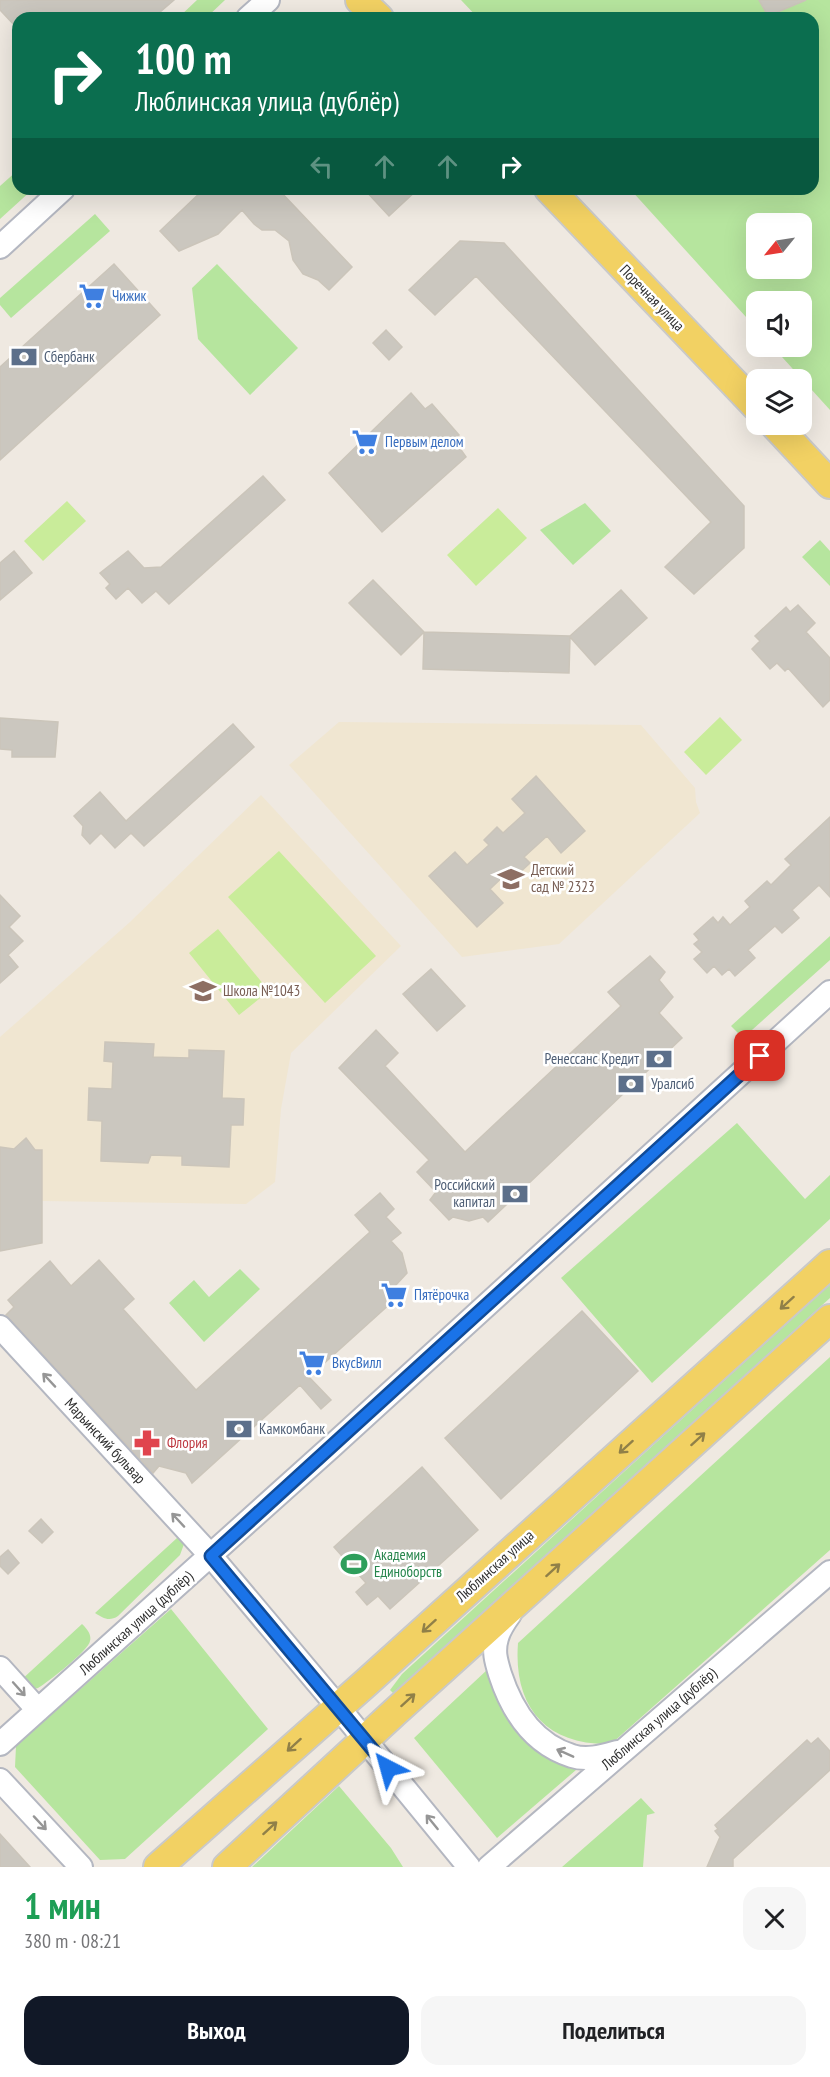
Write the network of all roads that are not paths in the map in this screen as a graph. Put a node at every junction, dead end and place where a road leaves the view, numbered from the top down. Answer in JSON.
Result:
{"nodes":[{"id":1,"x":268,"y":0,"type":"edge"},
{"id":2,"x":360,"y":0,"type":"edge"},
{"id":3,"x":255,"y":12,"type":"edge"},
{"id":4,"x":373,"y":12,"type":"edge"},
{"id":5,"x":56,"y":195,"type":"edge"},
{"id":6,"x":555,"y":195,"type":"edge"},
{"id":7,"x":0,"y":247,"type":"edge"},
{"id":8,"x":746,"y":396,"type":"edge"},
{"id":9,"x":784,"y":435,"type":"edge"},
{"id":10,"x":830,"y":484,"type":"edge"},
{"id":11,"x":830,"y":992,"type":"edge"},
{"id":12,"x":830,"y":1264,"type":"edge"},
{"id":13,"x":830,"y":1319,"type":"edge"},
{"id":14,"x":0,"y":1327,"type":"edge"},
{"id":15,"x":211,"y":1556,"type":"junction"},
{"id":16,"x":830,"y":1572,"type":"edge"},
{"id":17,"x":514,"y":1605,"type":"junction"},
{"id":18,"x":0,"y":1668,"type":"edge"},
{"id":19,"x":338,"y":1707,"type":"junction"},
{"id":20,"x":38,"y":1710,"type":"junction"},
{"id":21,"x":366,"y":1740,"type":"junction"},
{"id":22,"x":0,"y":1744,"type":"edge"},
{"id":23,"x":622,"y":1750,"type":"junction"},
{"id":24,"x":0,"y":1780,"type":"edge"},
{"id":25,"x":81,"y":1867,"type":"edge"},
{"id":26,"x":158,"y":1867,"type":"edge"},
{"id":27,"x":227,"y":1867,"type":"edge"},
{"id":28,"x":469,"y":1867,"type":"edge"},
{"id":29,"x":489,"y":1867,"type":"edge"}],
"edges":[{"from":1,"to":3,"type":"street"},
{"from":2,"to":4,"type":"main road"},
{"from":5,"to":7,"type":"street"},
{"from":6,"to":8,"type":"main road","name":"Поречная улица"},
{"from":9,"to":10,"type":"main road"},
{"from":11,"to":15,"type":"street","name":"Люблинская улица (дублёр)"},
{"from":12,"to":19,"type":"main road","name":"Люблинская улица","one_way":true},
{"from":17,"to":13,"type":"main road","one_way":true},
{"from":15,"to":14,"type":"street","name":"Марьинский бульвар","one_way":true},
{"from":15,"to":19,"type":"street","name":"Марьинский бульвар"},
{"from":15,"to":20,"type":"street","name":"Люблинская улица (дублёр)"},
{"from":16,"to":23,"type":"street","name":"Люблинская улица (дублёр)"},
{"from":21,"to":17,"type":"main road","one_way":true},
{"from":23,"to":17,"type":"street","one_way":true},
{"from":18,"to":20,"type":"street","one_way":true},
{"from":19,"to":21,"type":"street","name":"Марьинский бульвар"},
{"from":19,"to":26,"type":"main road","name":"Люблинская улица","one_way":true},
{"from":20,"to":22,"type":"street","name":"Люблинская улица (дублёр)"},
{"from":27,"to":21,"type":"main road","one_way":true},
{"from":28,"to":21,"type":"street","name":"Марьинский бульвар","one_way":true},
{"from":23,"to":29,"type":"street","name":"Люблинская улица (дублёр)"},
{"from":24,"to":25,"type":"street","one_way":true}]}
